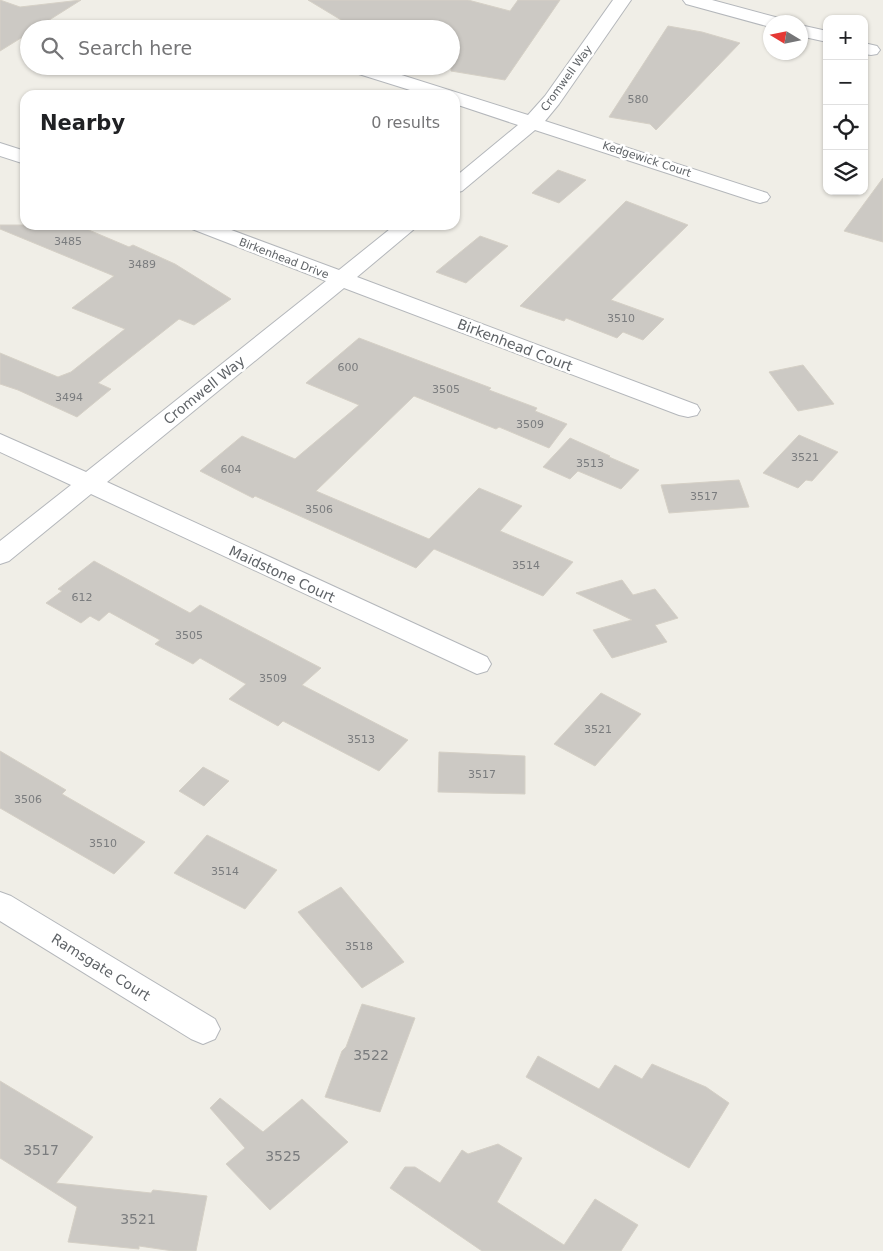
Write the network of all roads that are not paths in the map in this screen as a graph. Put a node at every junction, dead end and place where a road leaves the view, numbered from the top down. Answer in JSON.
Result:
{"nodes":[{"id":1,"x":622,"y":0,"type":"edge"},
{"id":2,"x":692,"y":0,"type":"edge"},
{"id":3,"x":763,"y":19,"type":"edge"},
{"id":4,"x":808,"y":32,"type":"edge"},
{"id":5,"x":823,"y":36,"type":"edge"},
{"id":6,"x":382,"y":75,"type":"edge"},
{"id":7,"x":430,"y":90,"type":"edge"},
{"id":8,"x":460,"y":100,"type":"edge"},
{"id":9,"x":533,"y":122,"type":"junction"},
{"id":10,"x":0,"y":149,"type":"edge"},
{"id":11,"x":20,"y":156,"type":"edge"},
{"id":12,"x":460,"y":183,"type":"edge"},
{"id":13,"x":760,"y":197,"type":"dead end"},
{"id":14,"x":212,"y":230,"type":"edge"},
{"id":15,"x":402,"y":230,"type":"edge"},
{"id":16,"x":341,"y":280,"type":"junction"},
{"id":17,"x":688,"y":410,"type":"dead end"},
{"id":18,"x":0,"y":442,"type":"edge"},
{"id":19,"x":87,"y":484,"type":"junction"},
{"id":20,"x":0,"y":555,"type":"edge"},
{"id":21,"x":478,"y":664,"type":"dead end"},
{"id":22,"x":0,"y":905,"type":"edge"},
{"id":23,"x":202,"y":1029,"type":"dead end"}],
"edges":[{"from":1,"to":9,"type":"street","name":"Cromwell Way"},
{"from":2,"to":3,"type":"street"},
{"from":4,"to":5,"type":"street"},
{"from":6,"to":7,"type":"street"},
{"from":8,"to":9,"type":"street","name":"Kedgewick Court"},
{"from":9,"to":12,"type":"street","name":"Cromwell Way"},
{"from":9,"to":13,"type":"street","name":"Kedgewick Court"},
{"from":10,"to":11,"type":"street"},
{"from":14,"to":16,"type":"street","name":"Birkenhead Drive"},
{"from":15,"to":16,"type":"street","name":"Cromwell Way"},
{"from":16,"to":17,"type":"street","name":"Birkenhead Court"},
{"from":16,"to":19,"type":"street","name":"Cromwell Way"},
{"from":18,"to":19,"type":"street","name":"Maidstone Court"},
{"from":19,"to":20,"type":"street","name":"Cromwell Way"},
{"from":19,"to":21,"type":"street","name":"Maidstone Court"},
{"from":22,"to":23,"type":"street","name":"Ramsgate Court"}]}
